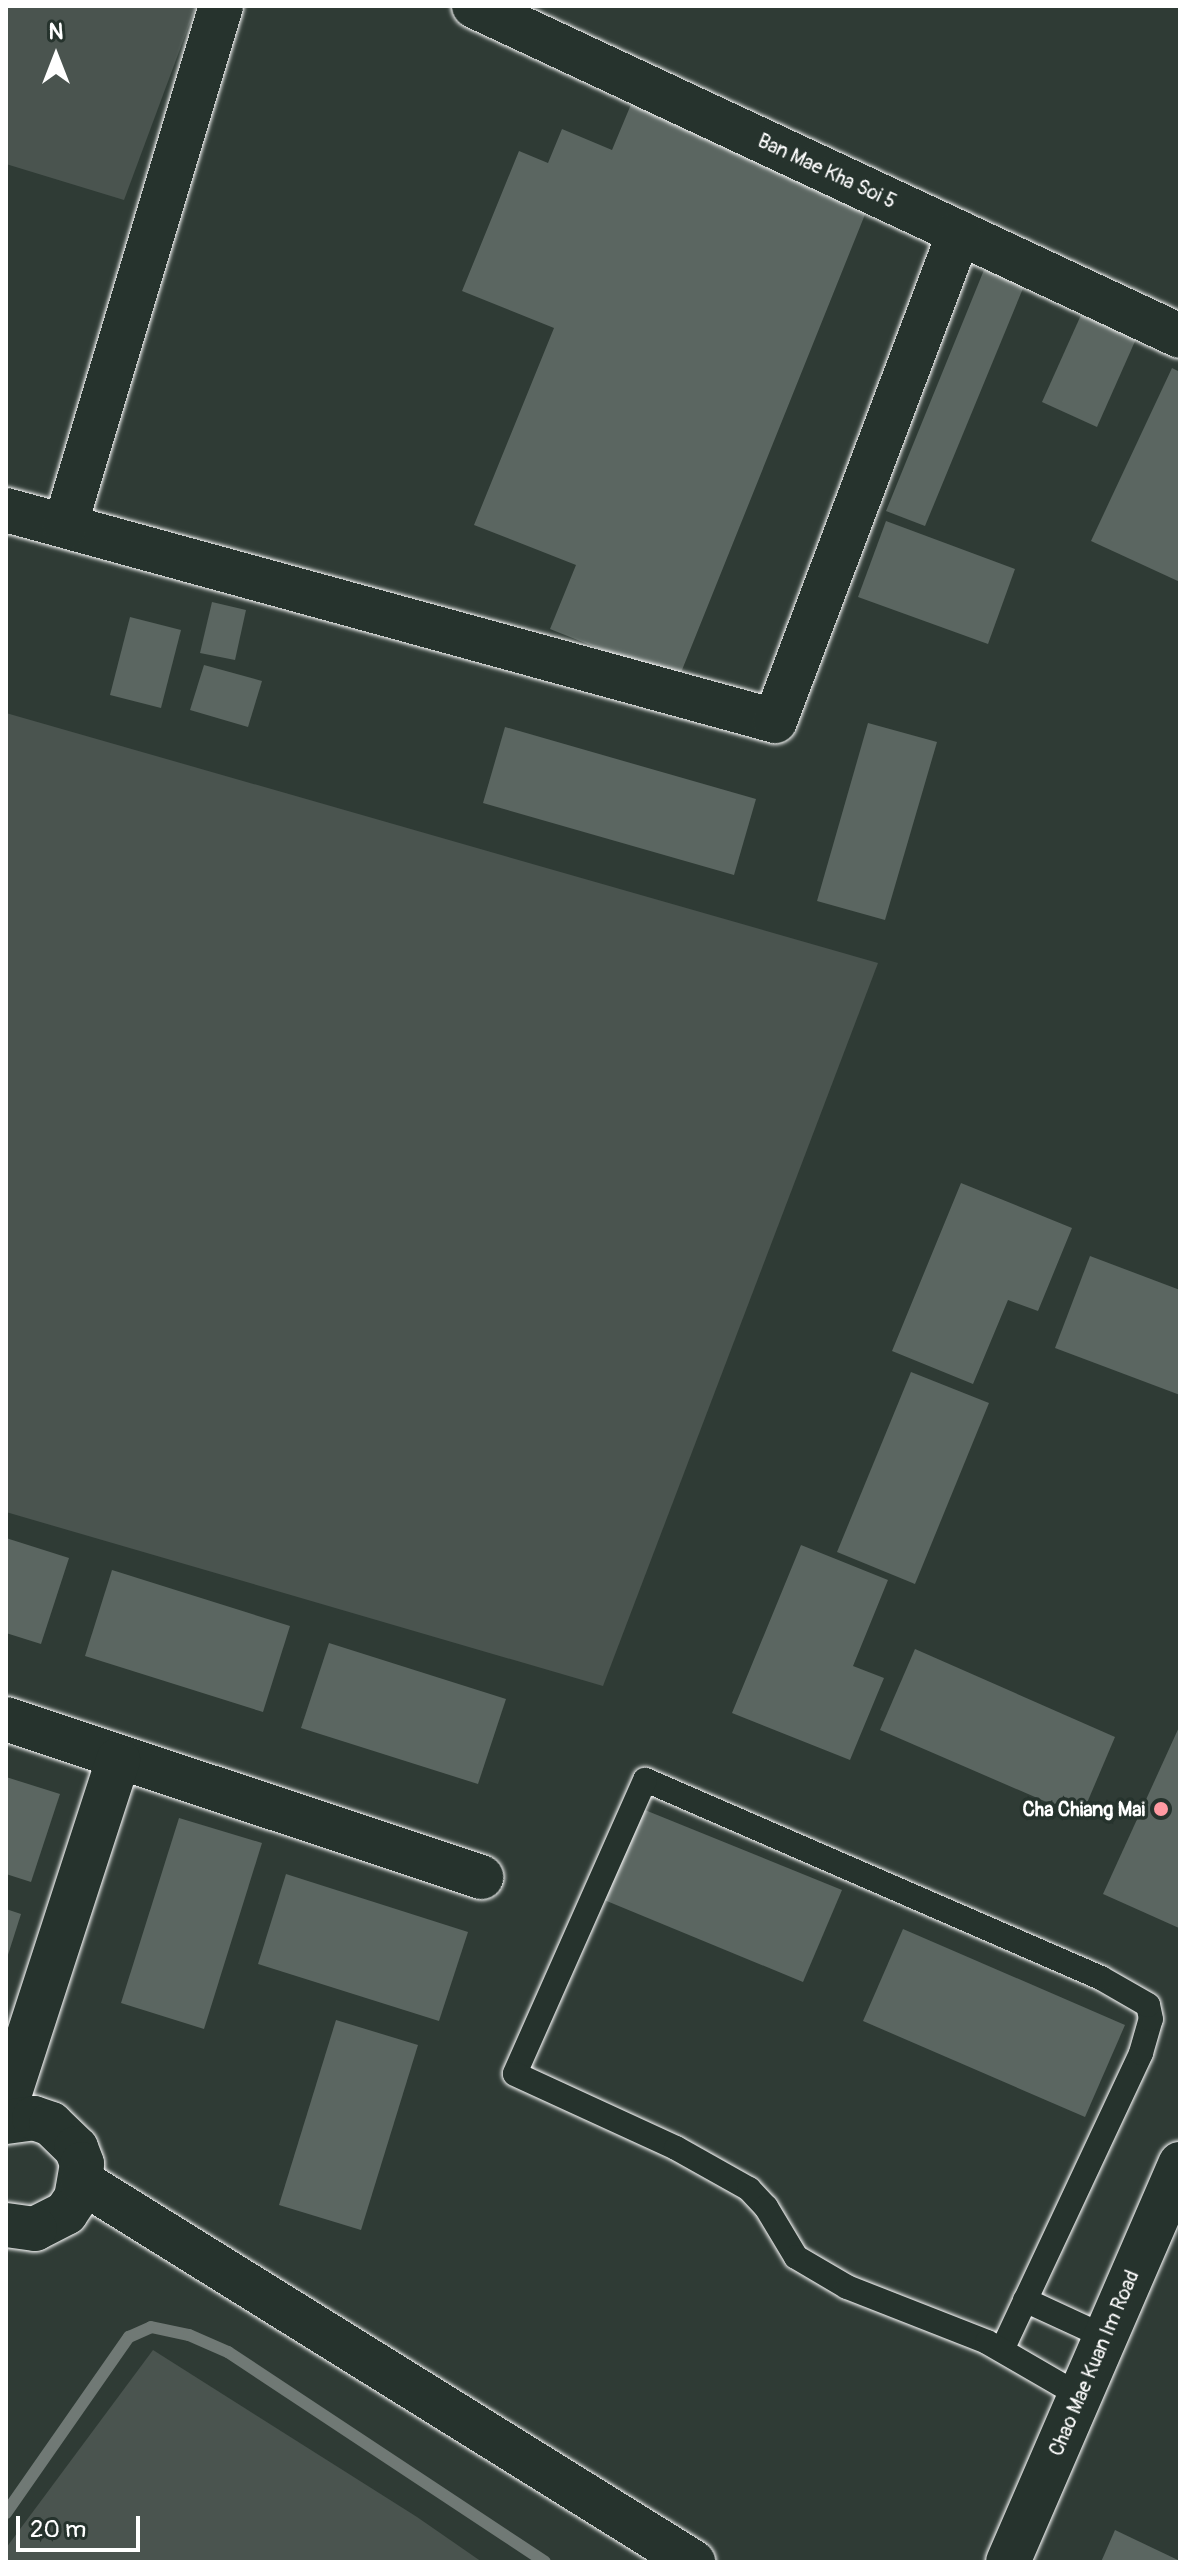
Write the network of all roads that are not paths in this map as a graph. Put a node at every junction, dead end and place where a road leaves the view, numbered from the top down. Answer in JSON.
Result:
{"nodes":[{"id":1,"x":221,"y":6,"type":"edge"},
{"id":2,"x":474,"y":6,"type":"edge"},
{"id":3,"x":959,"y":233,"type":"junction"},
{"id":4,"x":1180,"y":336,"type":"edge"},
{"id":5,"x":6,"y":510,"type":"edge"},
{"id":6,"x":65,"y":526,"type":"junction"},
{"id":7,"x":6,"y":1719,"type":"edge"},
{"id":8,"x":118,"y":1760,"type":"junction"},
{"id":9,"x":481,"y":1877,"type":"dead end"},
{"id":10,"x":6,"y":2105,"type":"edge"},
{"id":11,"x":6,"y":2122,"type":"edge"},
{"id":12,"x":1180,"y":2164,"type":"edge"},
{"id":13,"x":82,"y":2182,"type":"junction"},
{"id":14,"x":6,"y":2225,"type":"edge"},
{"id":15,"x":1025,"y":2300,"type":"junction"},
{"id":16,"x":1105,"y":2337,"type":"junction"},
{"id":17,"x":1002,"y":2350,"type":"junction"},
{"id":18,"x":1080,"y":2396,"type":"junction"},
{"id":19,"x":693,"y":2562,"type":"edge"},
{"id":20,"x":1008,"y":2562,"type":"edge"}],
"edges":[{"from":1,"to":6,"type":"street"},
{"from":2,"to":3,"type":"street","name":"Ban Mae Kha Soi 5"},
{"from":3,"to":4,"type":"street","name":"Ban Mae Kha Soi 5"},
{"from":3,"to":6,"type":"street"},
{"from":5,"to":6,"type":"street"},
{"from":7,"to":8,"type":"street"},
{"from":8,"to":9,"type":"street"},
{"from":8,"to":10,"type":"street"},
{"from":11,"to":13,"type":"street"},
{"from":12,"to":16,"type":"street","name":"Chao Mae Kuan Im Road"},
{"from":13,"to":14,"type":"street"},
{"from":13,"to":19,"type":"street"},
{"from":15,"to":16,"type":"lane"},
{"from":15,"to":17,"type":"lane"},
{"from":15,"to":17,"type":"lane"},
{"from":16,"to":18,"type":"street","name":"Chao Mae Kuan Im Road"},
{"from":17,"to":18,"type":"lane"},
{"from":18,"to":20,"type":"street","name":"Chao Mae Kuan Im Road"}]}
